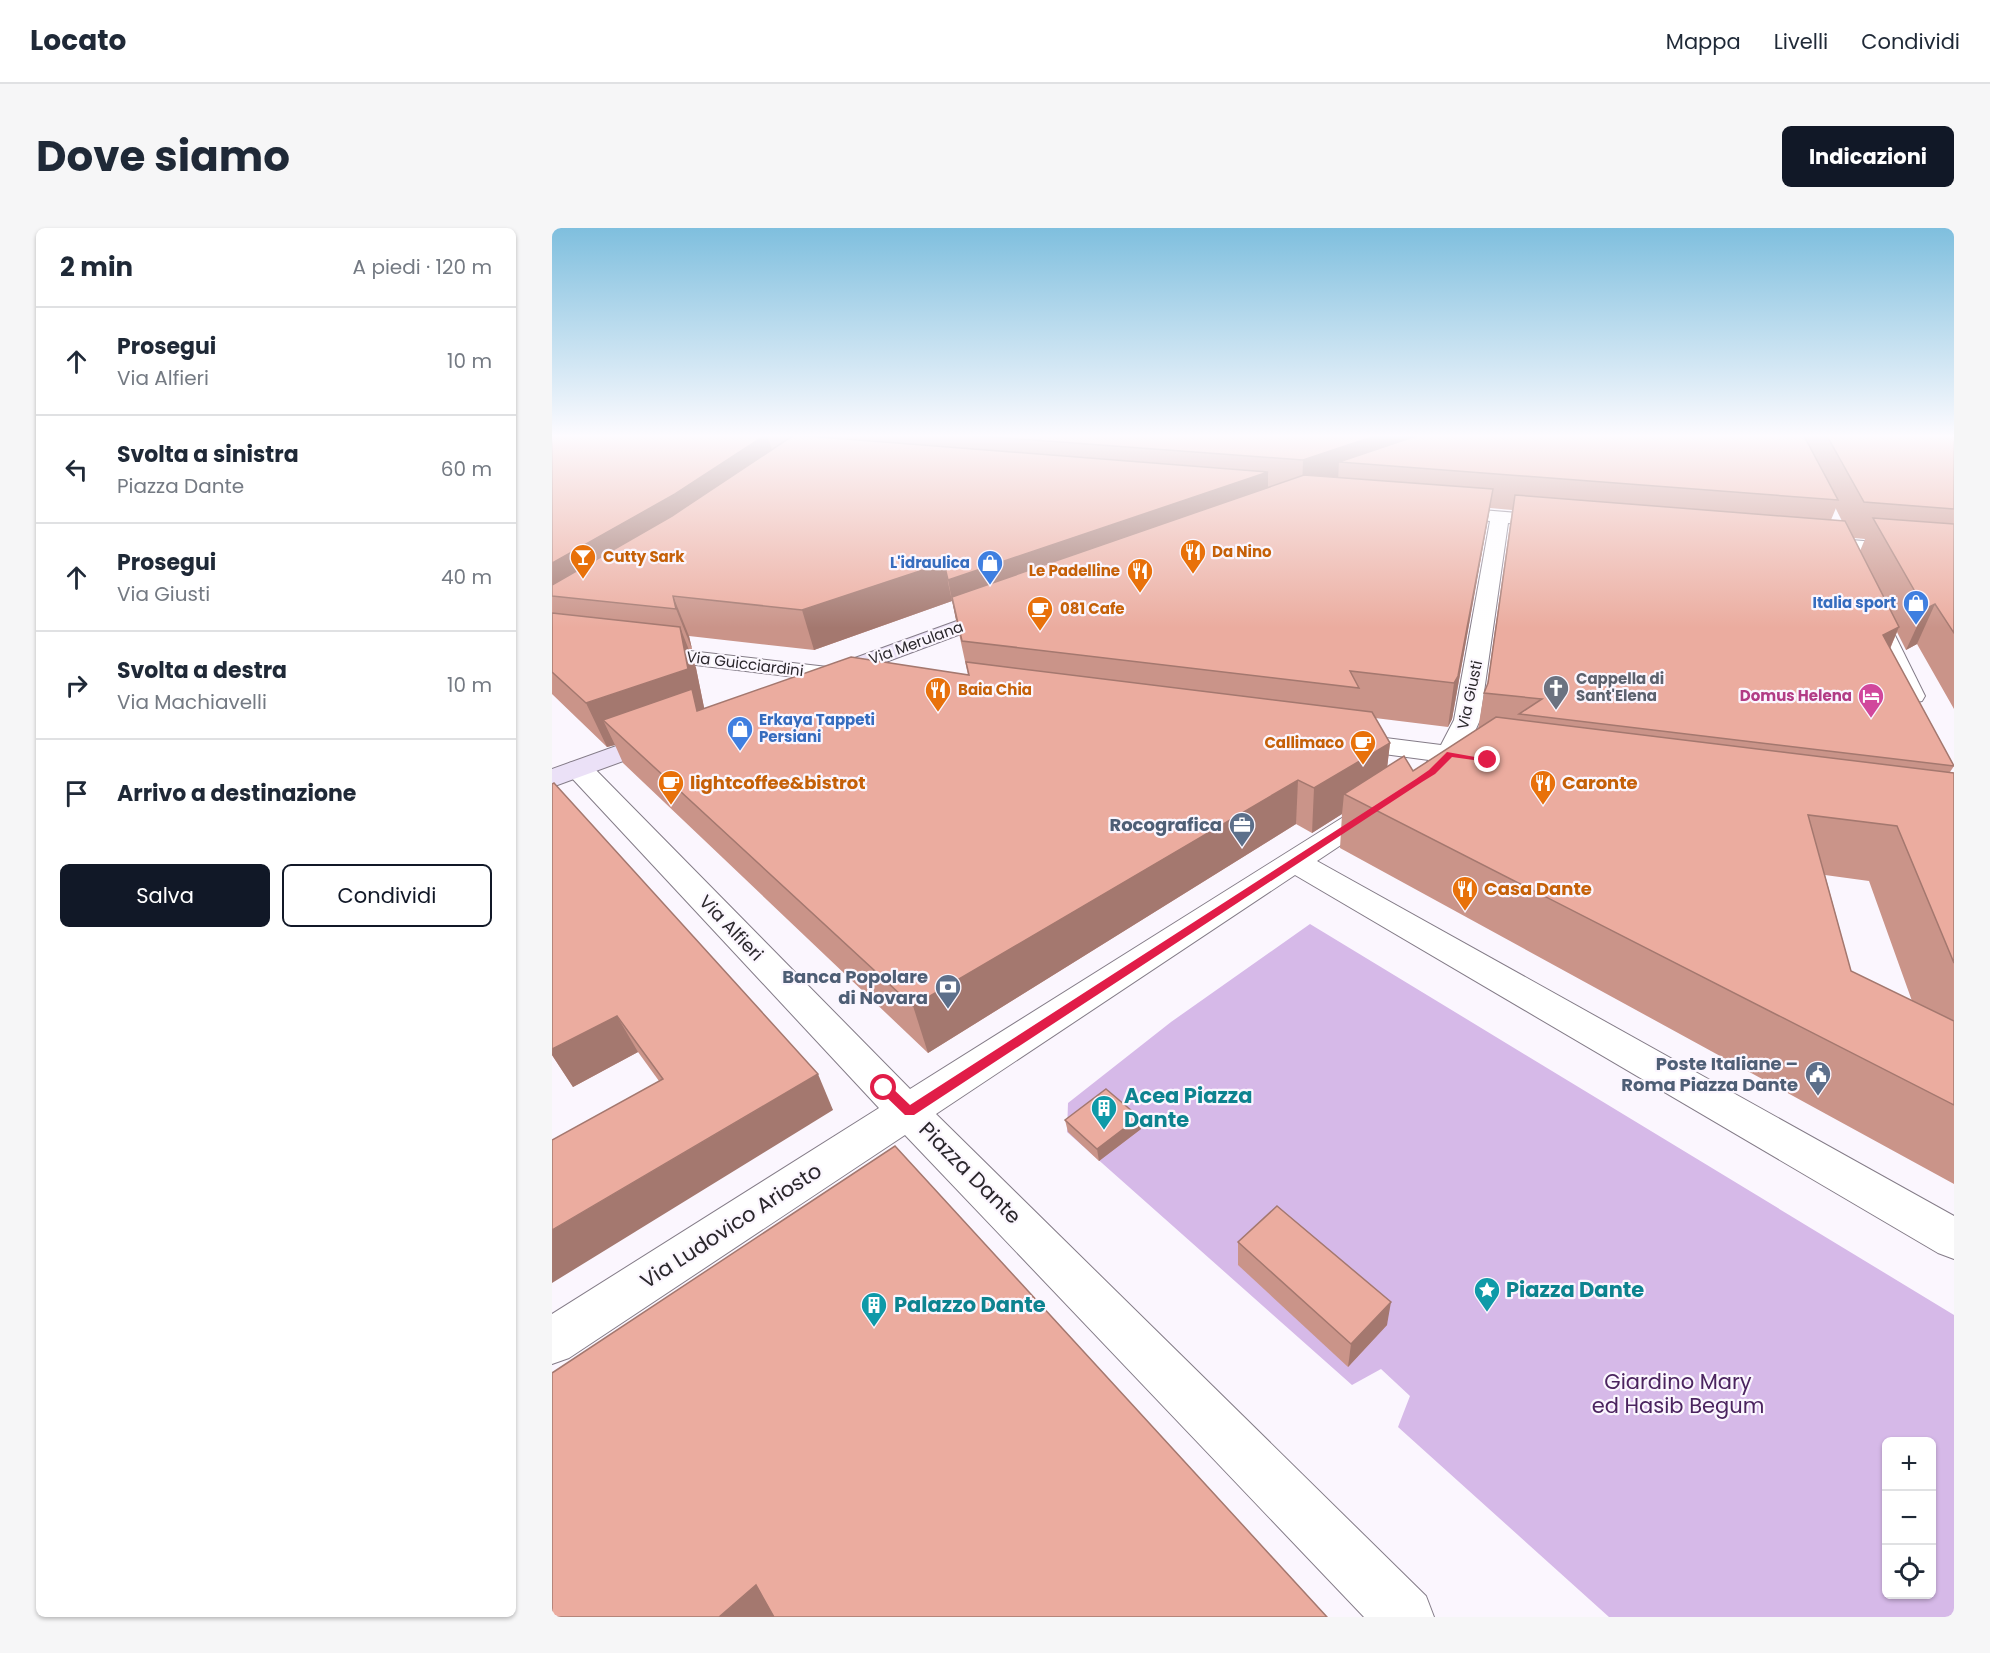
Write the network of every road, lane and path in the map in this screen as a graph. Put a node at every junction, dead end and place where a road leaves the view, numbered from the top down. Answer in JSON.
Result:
{"nodes":[{"id":1,"x":1431,"y":510,"type":"edge"},
{"id":2,"x":1500,"y":516,"type":"junction"},
{"id":3,"x":1571,"y":522,"type":"edge"},
{"id":4,"x":1829,"y":523,"type":"edge"},
{"id":5,"x":1795,"y":541,"type":"edge"},
{"id":6,"x":1840,"y":545,"type":"junction"},
{"id":7,"x":1954,"y":554,"type":"edge"},
{"id":8,"x":1850,"y":566,"type":"edge"},
{"id":9,"x":1860,"y":588,"type":"edge"},
{"id":10,"x":1024,"y":603,"type":"edge"},
{"id":11,"x":629,"y":651,"type":"edge"},
{"id":12,"x":830,"y":675,"type":"junction"},
{"id":13,"x":878,"y":680,"type":"edge"},
{"id":14,"x":790,"y":690,"type":"edge"},
{"id":15,"x":1923,"y":715,"type":"edge"},
{"id":16,"x":680,"y":731,"type":"edge"},
{"id":17,"x":1327,"y":739,"type":"edge"},
{"id":18,"x":1450,"y":754,"type":"junction"},
{"id":19,"x":1511,"y":763,"type":"edge"},
{"id":20,"x":565,"y":774,"type":"edge"},
{"id":21,"x":1295,"y":862,"type":"junction"},
{"id":22,"x":909,"y":1112,"type":"junction"},
{"id":23,"x":1954,"y":1239,"type":"edge"},
{"id":24,"x":552,"y":1341,"type":"edge"},
{"id":25,"x":1405,"y":1617,"type":"edge"}],
"edges":[{"from":1,"to":2,"type":"street"},
{"from":2,"to":3,"type":"street"},
{"from":2,"to":18,"type":"street","name":"Via Giusti"},
{"from":4,"to":6,"type":"street"},
{"from":5,"to":6,"type":"street"},
{"from":6,"to":7,"type":"street"},
{"from":6,"to":8,"type":"street"},
{"from":9,"to":15,"type":"street"},
{"from":10,"to":12,"type":"main road","name":"Via Merulana"},
{"from":11,"to":12,"type":"street","name":"Via Guicciardini"},
{"from":12,"to":13,"type":"street","name":"Via Guicciardini"},
{"from":12,"to":14,"type":"main road","name":"Via Merulana"},
{"from":16,"to":20,"type":"main road"},
{"from":17,"to":18,"type":"street"},
{"from":18,"to":19,"type":"street"},
{"from":18,"to":21,"type":"street","name":"Via Giusti"},
{"from":20,"to":22,"type":"street","name":"Via Alfieri"},
{"from":21,"to":22,"type":"street","name":"Piazza Dante"},
{"from":21,"to":23,"type":"street"},
{"from":22,"to":24,"type":"street","name":"Via Ludovico Ariosto"},
{"from":22,"to":25,"type":"street","name":"Piazza Dante"}]}
